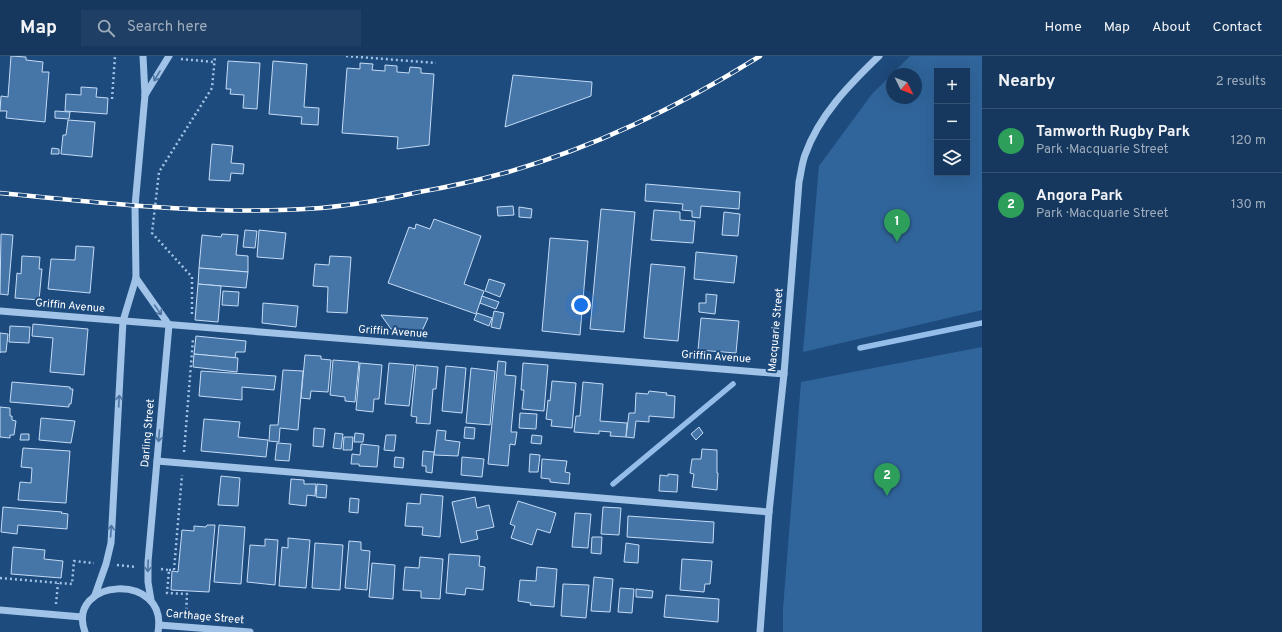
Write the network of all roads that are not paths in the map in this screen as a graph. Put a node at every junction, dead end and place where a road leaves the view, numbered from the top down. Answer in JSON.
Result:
{"nodes":[{"id":1,"x":143,"y":56,"type":"edge"},
{"id":2,"x":169,"y":56,"type":"edge"},
{"id":3,"x":879,"y":56,"type":"edge"},
{"id":4,"x":145,"y":95,"type":"junction"},
{"id":5,"x":136,"y":278,"type":"junction"},
{"id":6,"x":0,"y":311,"type":"edge"},
{"id":7,"x":123,"y":321,"type":"junction"},
{"id":8,"x":169,"y":325,"type":"junction"},
{"id":9,"x":784,"y":374,"type":"junction"},
{"id":10,"x":157,"y":461,"type":"junction"},
{"id":11,"x":769,"y":512,"type":"junction"},
{"id":12,"x":95,"y":595,"type":"junction"},
{"id":13,"x":151,"y":600,"type":"junction"},
{"id":14,"x":0,"y":610,"type":"edge"},
{"id":15,"x":82,"y":617,"type":"junction"},
{"id":16,"x":159,"y":628,"type":"edge"},
{"id":17,"x":85,"y":632,"type":"edge"},
{"id":18,"x":250,"y":632,"type":"edge"},
{"id":19,"x":760,"y":632,"type":"edge"}],
"edges":[{"from":1,"to":4,"type":"street"},
{"from":2,"to":4,"type":"street","one_way":true},
{"from":3,"to":9,"type":"street","name":"Macquarie Street"},
{"from":4,"to":5,"type":"street"},
{"from":5,"to":7,"type":"street"},
{"from":5,"to":8,"type":"street","one_way":true},
{"from":6,"to":7,"type":"street","name":"Griffin Avenue"},
{"from":7,"to":8,"type":"street","name":"Griffin Avenue"},
{"from":12,"to":7,"type":"street","one_way":true},
{"from":8,"to":9,"type":"street","name":"Griffin Avenue"},
{"from":8,"to":10,"type":"street","name":"Darling Street","one_way":true},
{"from":9,"to":11,"type":"street","name":"Macquarie Street"},
{"from":10,"to":11,"type":"street"},
{"from":10,"to":13,"type":"street","name":"Darling Street","one_way":true},
{"from":11,"to":19,"type":"street","name":"Macquarie Street"},
{"from":12,"to":13,"type":"street"},
{"from":12,"to":15,"type":"street"},
{"from":13,"to":16,"type":"street","name":"Darling Street"},
{"from":14,"to":15,"type":"street"},
{"from":15,"to":17,"type":"street"},
{"from":16,"to":18,"type":"street","name":"Carthage Street"}]}
